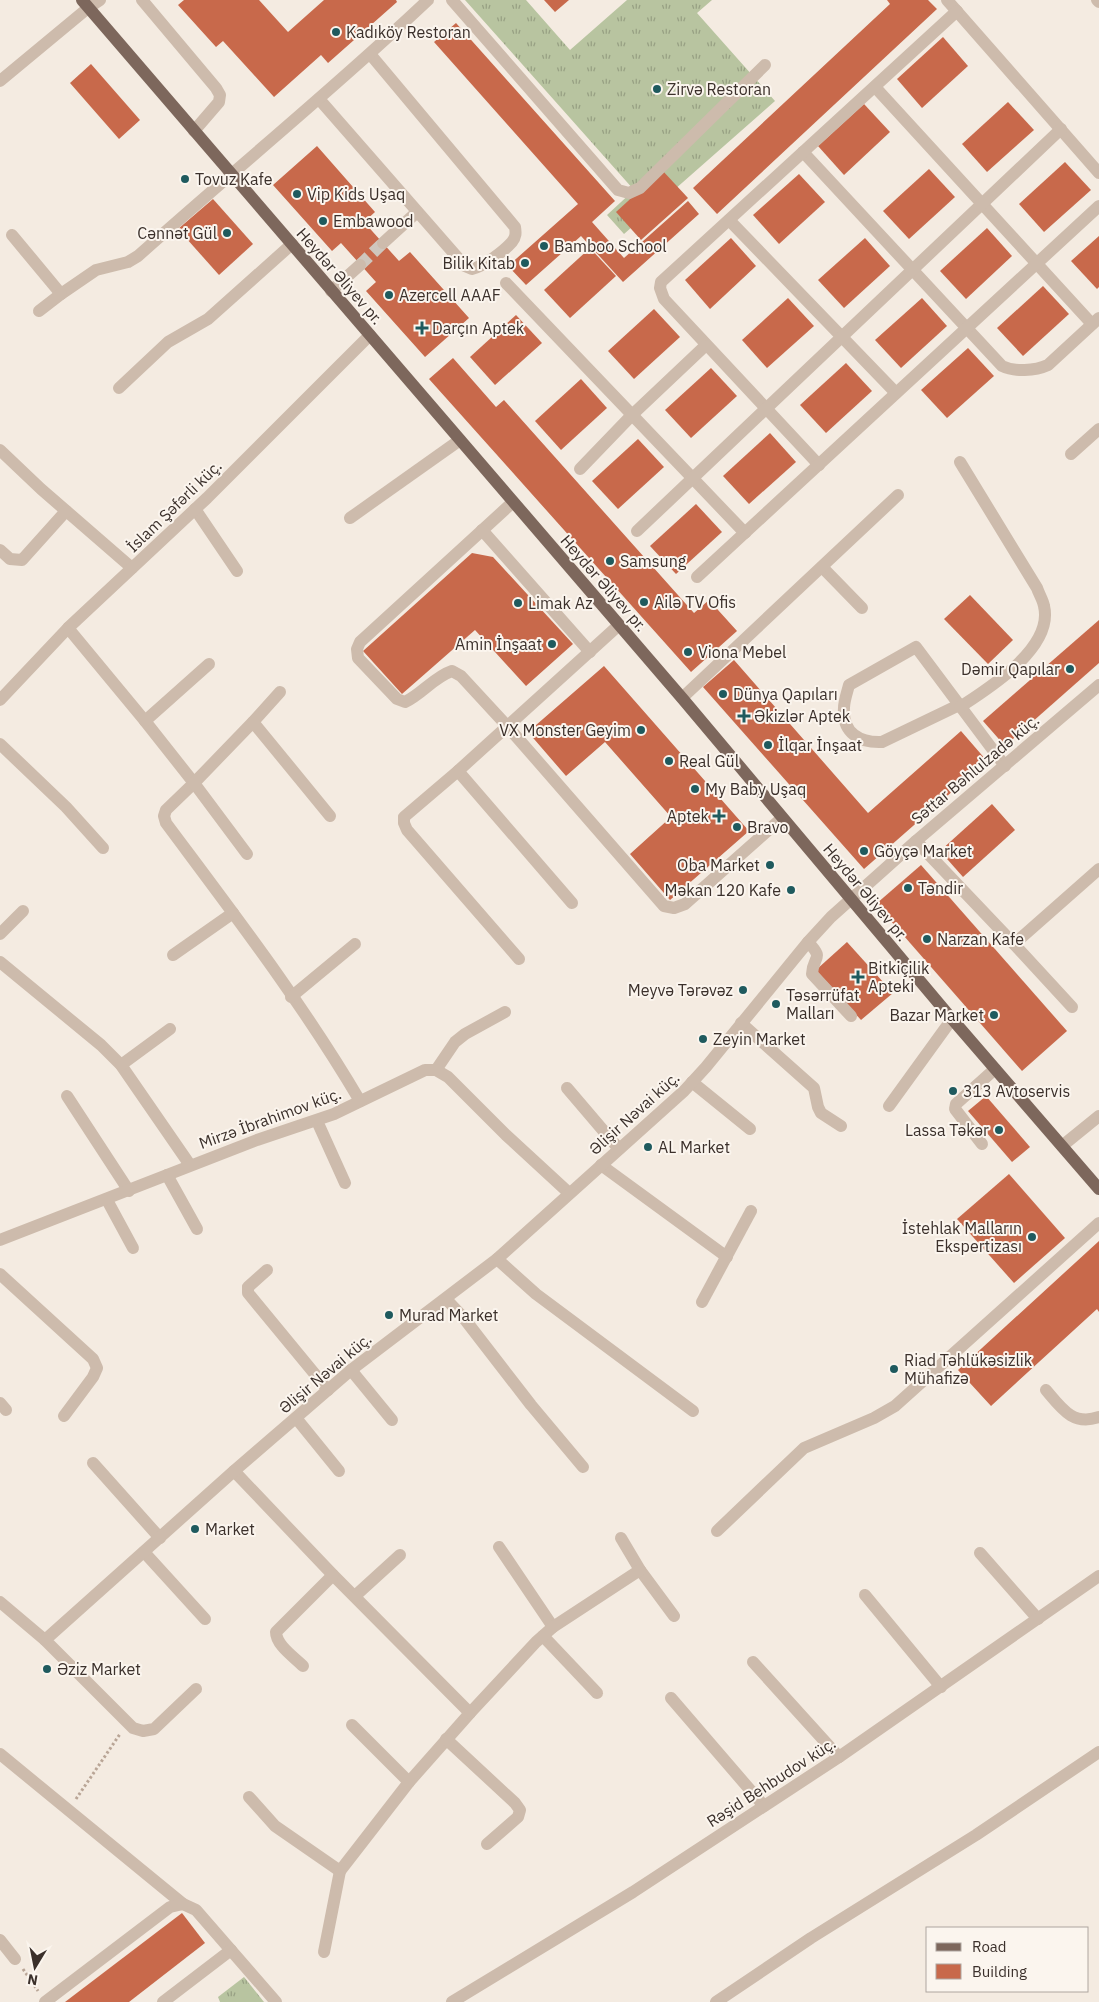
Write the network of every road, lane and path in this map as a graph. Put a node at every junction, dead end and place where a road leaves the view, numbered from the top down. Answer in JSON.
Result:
{"nodes":[{"id":1,"x":100,"y":0,"type":"edge"},
{"id":2,"x":142,"y":0,"type":"edge"},
{"id":3,"x":428,"y":0,"type":"edge"},
{"id":4,"x":452,"y":0,"type":"edge"},
{"id":5,"x":947,"y":0,"type":"edge"},
{"id":6,"x":85,"y":4,"type":"edge"},
{"id":7,"x":957,"y":11,"type":"junction"},
{"id":8,"x":370,"y":54,"type":"junction"},
{"id":9,"x":765,"y":65,"type":"dead end"},
{"id":10,"x":0,"y":81,"type":"edge"},
{"id":11,"x":874,"y":87,"type":"junction"},
{"id":12,"x":319,"y":99,"type":"junction"},
{"id":13,"x":1061,"y":129,"type":"junction"},
{"id":14,"x":194,"y":131,"type":"junction"},
{"id":15,"x":803,"y":152,"type":"junction"},
{"id":16,"x":1099,"y":172,"type":"edge"},
{"id":17,"x":231,"y":173,"type":"junction"},
{"id":18,"x":983,"y":204,"type":"junction"},
{"id":19,"x":1099,"y":206,"type":"edge"},
{"id":20,"x":417,"y":212,"type":"junction"},
{"id":21,"x":729,"y":220,"type":"junction"},
{"id":22,"x":12,"y":235,"type":"dead end"},
{"id":23,"x":383,"y":243,"type":"tunnel mouth"},
{"id":24,"x":292,"y":244,"type":"junction"},
{"id":25,"x":1037,"y":263,"type":"junction"},
{"id":26,"x":360,"y":264,"type":"tunnel mouth"},
{"id":27,"x":912,"y":270,"type":"junction"},
{"id":28,"x":506,"y":283,"type":"dead end"},
{"id":29,"x":332,"y":291,"type":"junction"},
{"id":30,"x":61,"y":294,"type":"junction"},
{"id":31,"x":39,"y":311,"type":"dead end"},
{"id":32,"x":1096,"y":321,"type":"edge"},
{"id":33,"x":967,"y":328,"type":"junction"},
{"id":34,"x":370,"y":335,"type":"junction"},
{"id":35,"x":841,"y":337,"type":"junction"},
{"id":36,"x":705,"y":346,"type":"junction"},
{"id":37,"x":120,"y":388,"type":"dead end"},
{"id":38,"x":896,"y":393,"type":"junction"},
{"id":39,"x":765,"y":410,"type":"junction"},
{"id":40,"x":632,"y":415,"type":"junction"},
{"id":41,"x":1099,"y":430,"type":"edge"},
{"id":42,"x":460,"y":440,"type":"junction"},
{"id":43,"x":0,"y":450,"type":"edge"},
{"id":44,"x":1071,"y":454,"type":"dead end"},
{"id":45,"x":960,"y":462,"type":"dead end"},
{"id":46,"x":819,"y":465,"type":"junction"},
{"id":47,"x":580,"y":469,"type":"dead end"},
{"id":48,"x":693,"y":478,"type":"junction"},
{"id":49,"x":898,"y":495,"type":"dead end"},
{"id":50,"x":513,"y":502,"type":"junction"},
{"id":51,"x":195,"y":509,"type":"junction"},
{"id":52,"x":66,"y":511,"type":"junction"},
{"id":53,"x":350,"y":518,"type":"dead end"},
{"id":54,"x":482,"y":530,"type":"junction"},
{"id":55,"x":637,"y":531,"type":"dead end"},
{"id":56,"x":745,"y":532,"type":"junction"},
{"id":57,"x":0,"y":550,"type":"edge"},
{"id":58,"x":822,"y":567,"type":"junction"},
{"id":59,"x":132,"y":568,"type":"junction"},
{"id":60,"x":237,"y":571,"type":"dead end"},
{"id":61,"x":697,"y":577,"type":"dead end"},
{"id":62,"x":862,"y":608,"type":"dead end"},
{"id":63,"x":619,"y":625,"type":"junction"},
{"id":64,"x":68,"y":628,"type":"junction"},
{"id":65,"x":590,"y":652,"type":"junction"},
{"id":66,"x":209,"y":664,"type":"dead end"},
{"id":67,"x":1099,"y":685,"type":"edge"},
{"id":68,"x":280,"y":692,"type":"dead end"},
{"id":69,"x":682,"y":698,"type":"junction"},
{"id":70,"x":0,"y":700,"type":"edge"},
{"id":71,"x":959,"y":706,"type":"junction"},
{"id":72,"x":145,"y":721,"type":"junction"},
{"id":73,"x":253,"y":722,"type":"junction"},
{"id":74,"x":508,"y":727,"type":"junction"},
{"id":75,"x":0,"y":744,"type":"edge"},
{"id":76,"x":1005,"y":766,"type":"junction"},
{"id":77,"x":458,"y":771,"type":"junction"},
{"id":78,"x":194,"y":783,"type":"junction"},
{"id":79,"x":330,"y":816,"type":"dead end"},
{"id":80,"x":782,"y":818,"type":"junction"},
{"id":81,"x":916,"y":841,"type":"junction"},
{"id":82,"x":103,"y":848,"type":"dead end"},
{"id":83,"x":247,"y":854,"type":"dead end"},
{"id":84,"x":1099,"y":869,"type":"edge"},
{"id":85,"x":850,"y":900,"type":"junction"},
{"id":86,"x":572,"y":903,"type":"dead end"},
{"id":87,"x":23,"y":911,"type":"dead end"},
{"id":88,"x":233,"y":913,"type":"junction"},
{"id":89,"x":0,"y":934,"type":"edge"},
{"id":90,"x":808,"y":942,"type":"junction"},
{"id":91,"x":355,"y":944,"type":"dead end"},
{"id":92,"x":1014,"y":944,"type":"junction"},
{"id":93,"x":173,"y":955,"type":"dead end"},
{"id":94,"x":519,"y":959,"type":"dead end"},
{"id":95,"x":0,"y":962,"type":"edge"},
{"id":96,"x":292,"y":997,"type":"junction"},
{"id":97,"x":1072,"y":1007,"type":"dead end"},
{"id":98,"x":505,"y":1012,"type":"dead end"},
{"id":99,"x":850,"y":1016,"type":"dead end"},
{"id":100,"x":952,"y":1019,"type":"junction"},
{"id":101,"x":741,"y":1023,"type":"junction"},
{"id":102,"x":170,"y":1029,"type":"dead end"},
{"id":103,"x":121,"y":1065,"type":"junction"},
{"id":104,"x":995,"y":1069,"type":"junction"},
{"id":105,"x":436,"y":1070,"type":"junction"},
{"id":106,"x":692,"y":1082,"type":"junction"},
{"id":107,"x":567,"y":1088,"type":"dead end"},
{"id":108,"x":67,"y":1096,"type":"dead end"},
{"id":109,"x":360,"y":1101,"type":"junction"},
{"id":110,"x":889,"y":1106,"type":"dead end"},
{"id":111,"x":1099,"y":1116,"type":"edge"},
{"id":112,"x":317,"y":1121,"type":"junction"},
{"id":113,"x":841,"y":1126,"type":"dead end"},
{"id":114,"x":750,"y":1129,"type":"dead end"},
{"id":115,"x":982,"y":1144,"type":"dead end"},
{"id":116,"x":1062,"y":1146,"type":"junction"},
{"id":117,"x":619,"y":1149,"type":"junction"},
{"id":118,"x":190,"y":1165,"type":"junction"},
{"id":119,"x":601,"y":1165,"type":"junction"},
{"id":120,"x":167,"y":1175,"type":"junction"},
{"id":121,"x":345,"y":1183,"type":"dead end"},
{"id":122,"x":1099,"y":1189,"type":"edge"},
{"id":123,"x":129,"y":1191,"type":"junction"},
{"id":124,"x":569,"y":1194,"type":"junction"},
{"id":125,"x":107,"y":1200,"type":"junction"},
{"id":126,"x":751,"y":1211,"type":"dead end"},
{"id":127,"x":1099,"y":1223,"type":"edge"},
{"id":128,"x":198,"y":1229,"type":"dead end"},
{"id":129,"x":0,"y":1240,"type":"edge"},
{"id":130,"x":133,"y":1248,"type":"dead end"},
{"id":131,"x":727,"y":1257,"type":"junction"},
{"id":132,"x":497,"y":1259,"type":"junction"},
{"id":133,"x":267,"y":1270,"type":"dead end"},
{"id":134,"x":0,"y":1274,"type":"edge"},
{"id":135,"x":446,"y":1299,"type":"junction"},
{"id":136,"x":702,"y":1302,"type":"dead end"},
{"id":137,"x":351,"y":1370,"type":"junction"},
{"id":138,"x":328,"y":1390,"type":"junction"},
{"id":139,"x":1046,"y":1390,"type":"dead end"},
{"id":140,"x":692,"y":1411,"type":"dead end"},
{"id":141,"x":64,"y":1416,"type":"dead end"},
{"id":142,"x":1099,"y":1417,"type":"edge"},
{"id":143,"x":296,"y":1418,"type":"junction"},
{"id":144,"x":392,"y":1420,"type":"dead end"},
{"id":145,"x":93,"y":1463,"type":"dead end"},
{"id":146,"x":583,"y":1467,"type":"dead end"},
{"id":147,"x":234,"y":1471,"type":"junction"},
{"id":148,"x":339,"y":1471,"type":"dead end"},
{"id":149,"x":718,"y":1531,"type":"dead end"},
{"id":150,"x":160,"y":1538,"type":"junction"},
{"id":151,"x":620,"y":1538,"type":"dead end"},
{"id":152,"x":499,"y":1547,"type":"dead end"},
{"id":153,"x":144,"y":1552,"type":"junction"},
{"id":154,"x":980,"y":1553,"type":"dead end"},
{"id":155,"x":400,"y":1555,"type":"dead end"},
{"id":156,"x":640,"y":1570,"type":"junction"},
{"id":157,"x":333,"y":1575,"type":"junction"},
{"id":158,"x":1099,"y":1576,"type":"edge"},
{"id":159,"x":865,"y":1595,"type":"dead end"},
{"id":160,"x":355,"y":1596,"type":"junction"},
{"id":161,"x":0,"y":1602,"type":"edge"},
{"id":162,"x":674,"y":1616,"type":"dead end"},
{"id":163,"x":205,"y":1618,"type":"dead end"},
{"id":164,"x":1038,"y":1619,"type":"junction"},
{"id":165,"x":553,"y":1627,"type":"junction"},
{"id":166,"x":543,"y":1636,"type":"junction"},
{"id":167,"x":45,"y":1640,"type":"junction"},
{"id":168,"x":753,"y":1662,"type":"dead end"},
{"id":169,"x":303,"y":1666,"type":"dead end"},
{"id":170,"x":941,"y":1687,"type":"junction"},
{"id":171,"x":196,"y":1689,"type":"dead end"},
{"id":172,"x":597,"y":1693,"type":"dead end"},
{"id":173,"x":671,"y":1698,"type":"dead end"},
{"id":174,"x":470,"y":1713,"type":"junction"},
{"id":175,"x":127,"y":1723,"type":"junction"},
{"id":176,"x":352,"y":1725,"type":"dead end"},
{"id":177,"x":446,"y":1739,"type":"junction"},
{"id":178,"x":1099,"y":1752,"type":"edge"},
{"id":179,"x":0,"y":1754,"type":"edge"},
{"id":180,"x":839,"y":1757,"type":"junction"},
{"id":181,"x":408,"y":1782,"type":"junction"},
{"id":182,"x":249,"y":1797,"type":"dead end"},
{"id":183,"x":764,"y":1806,"type":"junction"},
{"id":184,"x":69,"y":1811,"type":"junction"},
{"id":185,"x":487,"y":1844,"type":"dead end"},
{"id":186,"x":340,"y":1871,"type":"junction"},
{"id":187,"x":183,"y":1904,"type":"junction"},
{"id":188,"x":0,"y":1940,"type":"edge"},
{"id":189,"x":231,"y":1950,"type":"junction"},
{"id":190,"x":324,"y":1952,"type":"dead end"},
{"id":191,"x":15,"y":1959,"type":"joint"},
{"id":192,"x":45,"y":2002,"type":"edge"},
{"id":193,"x":163,"y":2002,"type":"edge"},
{"id":194,"x":276,"y":2002,"type":"edge"},
{"id":195,"x":452,"y":2002,"type":"edge"},
{"id":196,"x":716,"y":2002,"type":"edge"}],
"edges":[{"from":1,"to":6,"type":"street"},
{"from":2,"to":14,"type":"street"},
{"from":3,"to":8,"type":"street"},
{"from":4,"to":9,"type":"street"},
{"from":5,"to":7,"type":"street"},
{"from":6,"to":10,"type":"street"},
{"from":6,"to":14,"type":"main road","name":"Heydər Əliyev pr."},
{"from":7,"to":11,"type":"street"},
{"from":7,"to":13,"type":"street"},
{"from":8,"to":12,"type":"street"},
{"from":8,"to":20,"type":"street"},
{"from":11,"to":15,"type":"street"},
{"from":11,"to":18,"type":"street"},
{"from":12,"to":17,"type":"street"},
{"from":12,"to":20,"type":"street"},
{"from":13,"to":16,"type":"street"},
{"from":13,"to":18,"type":"street"},
{"from":14,"to":17,"type":"main road","name":"Heydər Əliyev pr."},
{"from":15,"to":21,"type":"street"},
{"from":15,"to":27,"type":"street"},
{"from":17,"to":24,"type":"main road","name":"Heydər Əliyev pr."},
{"from":17,"to":30,"type":"street"},
{"from":18,"to":25,"type":"street"},
{"from":18,"to":27,"type":"street"},
{"from":19,"to":25,"type":"street"},
{"from":20,"to":23,"type":"street"},
{"from":21,"to":35,"type":"street"},
{"from":21,"to":36,"type":"street"},
{"from":22,"to":30,"type":"street"},
{"from":24,"to":29,"type":"main road","name":"Heydər Əliyev pr."},
{"from":24,"to":37,"type":"street"},
{"from":25,"to":32,"type":"street"},
{"from":25,"to":33,"type":"street"},
{"from":26,"to":29,"type":"street"},
{"from":27,"to":33,"type":"street"},
{"from":27,"to":35,"type":"street"},
{"from":28,"to":40,"type":"street"},
{"from":29,"to":34,"type":"main road","name":"Heydər Əliyev pr."},
{"from":30,"to":31,"type":"street"},
{"from":32,"to":33,"type":"street"},
{"from":33,"to":38,"type":"street"},
{"from":34,"to":42,"type":"main road","name":"Heydər Əliyev pr."},
{"from":34,"to":51,"type":"street","name":"İslam Şəfərli küç."},
{"from":35,"to":38,"type":"street"},
{"from":35,"to":39,"type":"street"},
{"from":36,"to":39,"type":"street"},
{"from":36,"to":40,"type":"street"},
{"from":38,"to":46,"type":"street"},
{"from":39,"to":46,"type":"street"},
{"from":39,"to":48,"type":"street"},
{"from":40,"to":47,"type":"street"},
{"from":40,"to":48,"type":"street"},
{"from":41,"to":44,"type":"street"},
{"from":42,"to":50,"type":"main road","name":"Heydər Əliyev pr."},
{"from":42,"to":53,"type":"street"},
{"from":43,"to":52,"type":"street"},
{"from":45,"to":71,"type":"street"},
{"from":46,"to":56,"type":"street"},
{"from":48,"to":55,"type":"street"},
{"from":48,"to":56,"type":"street"},
{"from":49,"to":58,"type":"street"},
{"from":50,"to":54,"type":"street"},
{"from":50,"to":63,"type":"main road","name":"Heydər Əliyev pr."},
{"from":51,"to":59,"type":"street","name":"İslam Şəfərli küç."},
{"from":51,"to":60,"type":"street"},
{"from":52,"to":57,"type":"street"},
{"from":52,"to":59,"type":"street"},
{"from":54,"to":65,"type":"street"},
{"from":54,"to":74,"type":"street"},
{"from":56,"to":61,"type":"street"},
{"from":58,"to":62,"type":"street"},
{"from":58,"to":69,"type":"street"},
{"from":59,"to":64,"type":"street","name":"İslam Şəfərli küç."},
{"from":63,"to":65,"type":"street"},
{"from":63,"to":69,"type":"main road","name":"Heydər Əliyev pr."},
{"from":64,"to":70,"type":"street","name":"İslam Şəfərli küç."},
{"from":64,"to":72,"type":"street"},
{"from":65,"to":74,"type":"street"},
{"from":66,"to":72,"type":"street"},
{"from":67,"to":76,"type":"street","name":"Səttar Bəhlulzadə küç."},
{"from":68,"to":73,"type":"street"},
{"from":69,"to":80,"type":"main road","name":"Heydər Əliyev pr."},
{"from":71,"to":71,"type":"street"},
{"from":71,"to":76,"type":"street"},
{"from":72,"to":78,"type":"street"},
{"from":73,"to":78,"type":"street"},
{"from":73,"to":79,"type":"street"},
{"from":74,"to":77,"type":"street"},
{"from":74,"to":80,"type":"street"},
{"from":75,"to":82,"type":"street"},
{"from":76,"to":81,"type":"street","name":"Səttar Bəhlulzadə küç."},
{"from":77,"to":86,"type":"street"},
{"from":77,"to":94,"type":"street"},
{"from":78,"to":83,"type":"street"},
{"from":78,"to":88,"type":"street"},
{"from":80,"to":85,"type":"main road","name":"Heydər Əliyev pr."},
{"from":81,"to":85,"type":"street","name":"Səttar Bəhlulzadə küç."},
{"from":81,"to":92,"type":"street"},
{"from":84,"to":92,"type":"street"},
{"from":85,"to":90,"type":"street","name":"Əlişir Nəvai küç."},
{"from":85,"to":100,"type":"main road","name":"Heydər Əliyev pr."},
{"from":87,"to":89,"type":"street"},
{"from":88,"to":93,"type":"street"},
{"from":88,"to":96,"type":"street"},
{"from":90,"to":99,"type":"street"},
{"from":90,"to":101,"type":"street","name":"Əlişir Nəvai küç."},
{"from":91,"to":96,"type":"street"},
{"from":92,"to":97,"type":"street"},
{"from":95,"to":103,"type":"street"},
{"from":96,"to":109,"type":"street"},
{"from":98,"to":105,"type":"street"},
{"from":100,"to":104,"type":"main road","name":"Heydər Əliyev pr."},
{"from":100,"to":110,"type":"street"},
{"from":101,"to":106,"type":"street","name":"Əlişir Nəvai küç."},
{"from":101,"to":113,"type":"street"},
{"from":102,"to":103,"type":"street"},
{"from":103,"to":118,"type":"street"},
{"from":104,"to":115,"type":"street"},
{"from":104,"to":116,"type":"main road","name":"Heydər Əliyev pr."},
{"from":105,"to":109,"type":"street","name":"Mirzə İbrahimov küç."},
{"from":105,"to":124,"type":"street"},
{"from":106,"to":114,"type":"street"},
{"from":106,"to":117,"type":"street","name":"Əlişir Nəvai küç."},
{"from":107,"to":117,"type":"street"},
{"from":108,"to":123,"type":"street"},
{"from":109,"to":112,"type":"street","name":"Mirzə İbrahimov küç."},
{"from":111,"to":116,"type":"street"},
{"from":112,"to":118,"type":"street","name":"Mirzə İbrahimov küç."},
{"from":112,"to":121,"type":"street"},
{"from":116,"to":122,"type":"main road","name":"Heydər Əliyev pr."},
{"from":117,"to":119,"type":"street","name":"Əlişir Nəvai küç."},
{"from":118,"to":120,"type":"street","name":"Mirzə İbrahimov küç."},
{"from":119,"to":124,"type":"street","name":"Əlişir Nəvai küç."},
{"from":119,"to":131,"type":"street"},
{"from":120,"to":123,"type":"street","name":"Mirzə İbrahimov küç."},
{"from":120,"to":128,"type":"street"},
{"from":123,"to":125,"type":"street","name":"Mirzə İbrahimov küç."},
{"from":124,"to":132,"type":"street","name":"Əlişir Nəvai küç."},
{"from":125,"to":129,"type":"street","name":"Mirzə İbrahimov küç."},
{"from":125,"to":130,"type":"street"},
{"from":126,"to":131,"type":"street"},
{"from":127,"to":149,"type":"street"},
{"from":131,"to":136,"type":"street"},
{"from":132,"to":135,"type":"street","name":"Əlişir Nəvai küç."},
{"from":132,"to":140,"type":"street"},
{"from":133,"to":138,"type":"street"},
{"from":134,"to":141,"type":"street"},
{"from":135,"to":137,"type":"street","name":"Əlişir Nəvai küç."},
{"from":135,"to":146,"type":"street"},
{"from":137,"to":138,"type":"street","name":"Əlişir Nəvai küç."},
{"from":137,"to":144,"type":"street"},
{"from":138,"to":143,"type":"street","name":"Əlişir Nəvai küç."},
{"from":139,"to":142,"type":"street"},
{"from":143,"to":147,"type":"street","name":"Əlişir Nəvai küç."},
{"from":143,"to":148,"type":"street"},
{"from":145,"to":150,"type":"street"},
{"from":147,"to":150,"type":"street","name":"Əlişir Nəvai küç."},
{"from":147,"to":157,"type":"street"},
{"from":150,"to":153,"type":"street","name":"Əlişir Nəvai küç."},
{"from":151,"to":156,"type":"street"},
{"from":152,"to":165,"type":"street"},
{"from":153,"to":163,"type":"street"},
{"from":153,"to":167,"type":"street","name":"Əlişir Nəvai küç."},
{"from":154,"to":164,"type":"street"},
{"from":155,"to":160,"type":"street"},
{"from":156,"to":162,"type":"street"},
{"from":156,"to":165,"type":"street"},
{"from":157,"to":160,"type":"street"},
{"from":157,"to":169,"type":"street"},
{"from":158,"to":164,"type":"street","name":"Rəşid Behbudov küç."},
{"from":159,"to":170,"type":"street"},
{"from":160,"to":174,"type":"street"},
{"from":161,"to":167,"type":"street"},
{"from":164,"to":170,"type":"street","name":"Rəşid Behbudov küç."},
{"from":165,"to":166,"type":"street"},
{"from":166,"to":172,"type":"street"},
{"from":166,"to":174,"type":"street"},
{"from":167,"to":175,"type":"street"},
{"from":168,"to":180,"type":"street"},
{"from":170,"to":180,"type":"street","name":"Rəşid Behbudov küç."},
{"from":171,"to":175,"type":"street"},
{"from":173,"to":183,"type":"street"},
{"from":174,"to":177,"type":"street"},
{"from":175,"to":184,"type":"path"},
{"from":176,"to":181,"type":"street"},
{"from":177,"to":181,"type":"street"},
{"from":177,"to":185,"type":"street"},
{"from":178,"to":196,"type":"street"},
{"from":179,"to":184,"type":"street"},
{"from":180,"to":183,"type":"street","name":"Rəşid Behbudov küç."},
{"from":181,"to":186,"type":"street"},
{"from":182,"to":186,"type":"street"},
{"from":183,"to":195,"type":"street","name":"Rəşid Behbudov küç."},
{"from":184,"to":187,"type":"street"},
{"from":186,"to":190,"type":"street"},
{"from":187,"to":189,"type":"street"},
{"from":187,"to":192,"type":"street"},
{"from":188,"to":191,"type":"street"},
{"from":189,"to":193,"type":"street"},
{"from":189,"to":194,"type":"street"},
{"from":191,"to":192,"type":"path"}]}
